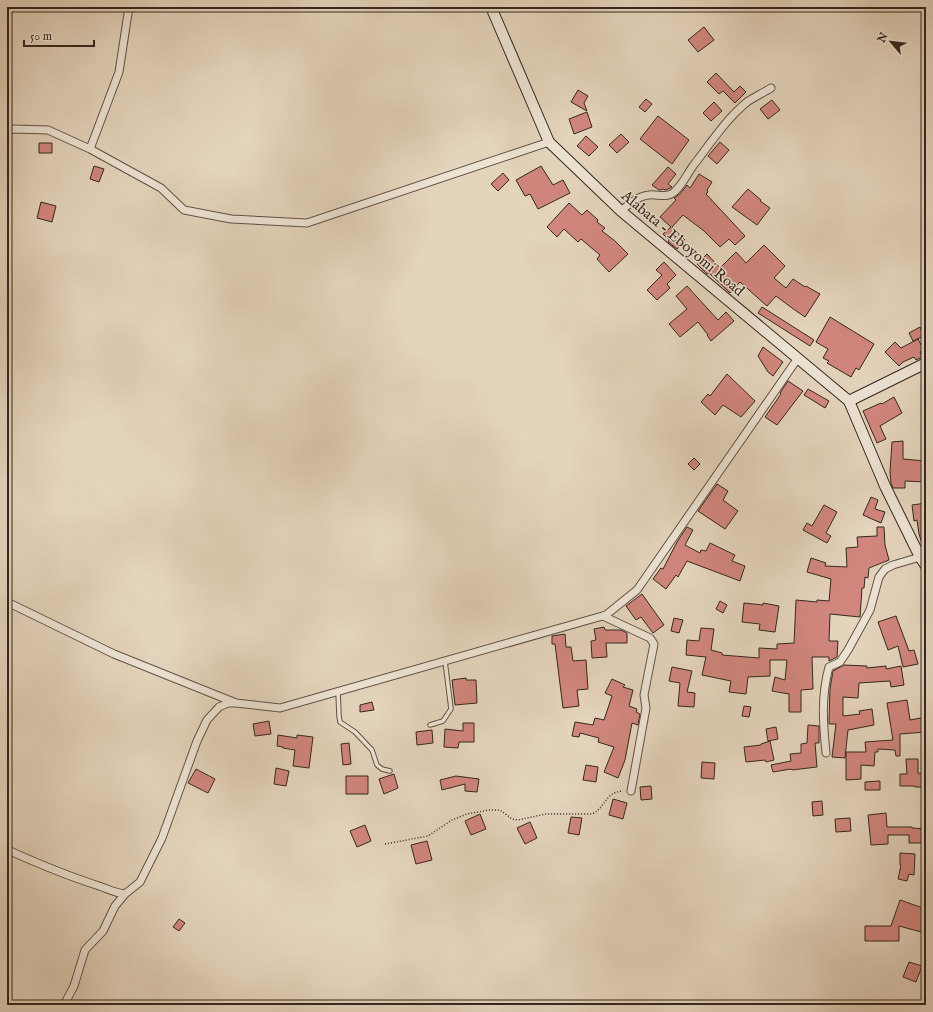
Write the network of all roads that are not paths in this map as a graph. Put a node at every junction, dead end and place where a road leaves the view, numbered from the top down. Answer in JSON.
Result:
{"nodes":[{"id":1,"x":129,"y":7,"type":"edge"},
{"id":2,"x":491,"y":7,"type":"edge"},
{"id":3,"x":771,"y":88,"type":"dead end"},
{"id":4,"x":7,"y":131,"type":"edge"},
{"id":5,"x":549,"y":142,"type":"junction"},
{"id":6,"x":90,"y":149,"type":"junction"},
{"id":7,"x":621,"y":211,"type":"junction"},
{"id":8,"x":798,"y":358,"type":"junction"},
{"id":9,"x":926,"y":363,"type":"edge"},
{"id":10,"x":849,"y":401,"type":"junction"},
{"id":11,"x":920,"y":557,"type":"junction"},
{"id":12,"x":926,"y":566,"type":"edge"},
{"id":13,"x":7,"y":602,"type":"edge"},
{"id":14,"x":603,"y":616,"type":"junction"},
{"id":15,"x":445,"y":661,"type":"junction"},
{"id":16,"x":338,"y":691,"type":"junction"},
{"id":17,"x":236,"y":703,"type":"junction"},
{"id":18,"x":430,"y":725,"type":"dead end"},
{"id":19,"x":826,"y":752,"type":"dead end"},
{"id":20,"x":390,"y":771,"type":"dead end"},
{"id":21,"x":631,"y":791,"type":"dead end"},
{"id":22,"x":7,"y":852,"type":"edge"},
{"id":23,"x":125,"y":894,"type":"junction"},
{"id":24,"x":64,"y":1005,"type":"edge"}],
"edges":[{"from":1,"to":6,"type":"street"},
{"from":2,"to":5,"type":"main road","name":"Alabata - Eboyomi Road"},
{"from":3,"to":7,"type":"street"},
{"from":4,"to":6,"type":"street"},
{"from":5,"to":6,"type":"street"},
{"from":5,"to":7,"type":"main road","name":"Alabata - Eboyomi Road"},
{"from":7,"to":8,"type":"main road","name":"Alabata - Eboyomi Road"},
{"from":8,"to":10,"type":"main road","name":"Alabata - Eboyomi Road"},
{"from":8,"to":14,"type":"street"},
{"from":9,"to":10,"type":"main road"},
{"from":10,"to":11,"type":"main road"},
{"from":11,"to":12,"type":"main road"},
{"from":11,"to":19,"type":"street"},
{"from":13,"to":17,"type":"street"},
{"from":14,"to":15,"type":"street"},
{"from":14,"to":21,"type":"street"},
{"from":15,"to":16,"type":"street"},
{"from":15,"to":18,"type":"lane"},
{"from":16,"to":17,"type":"street"},
{"from":16,"to":20,"type":"lane"},
{"from":17,"to":23,"type":"street"},
{"from":22,"to":23,"type":"street"},
{"from":23,"to":24,"type":"street"}]}
